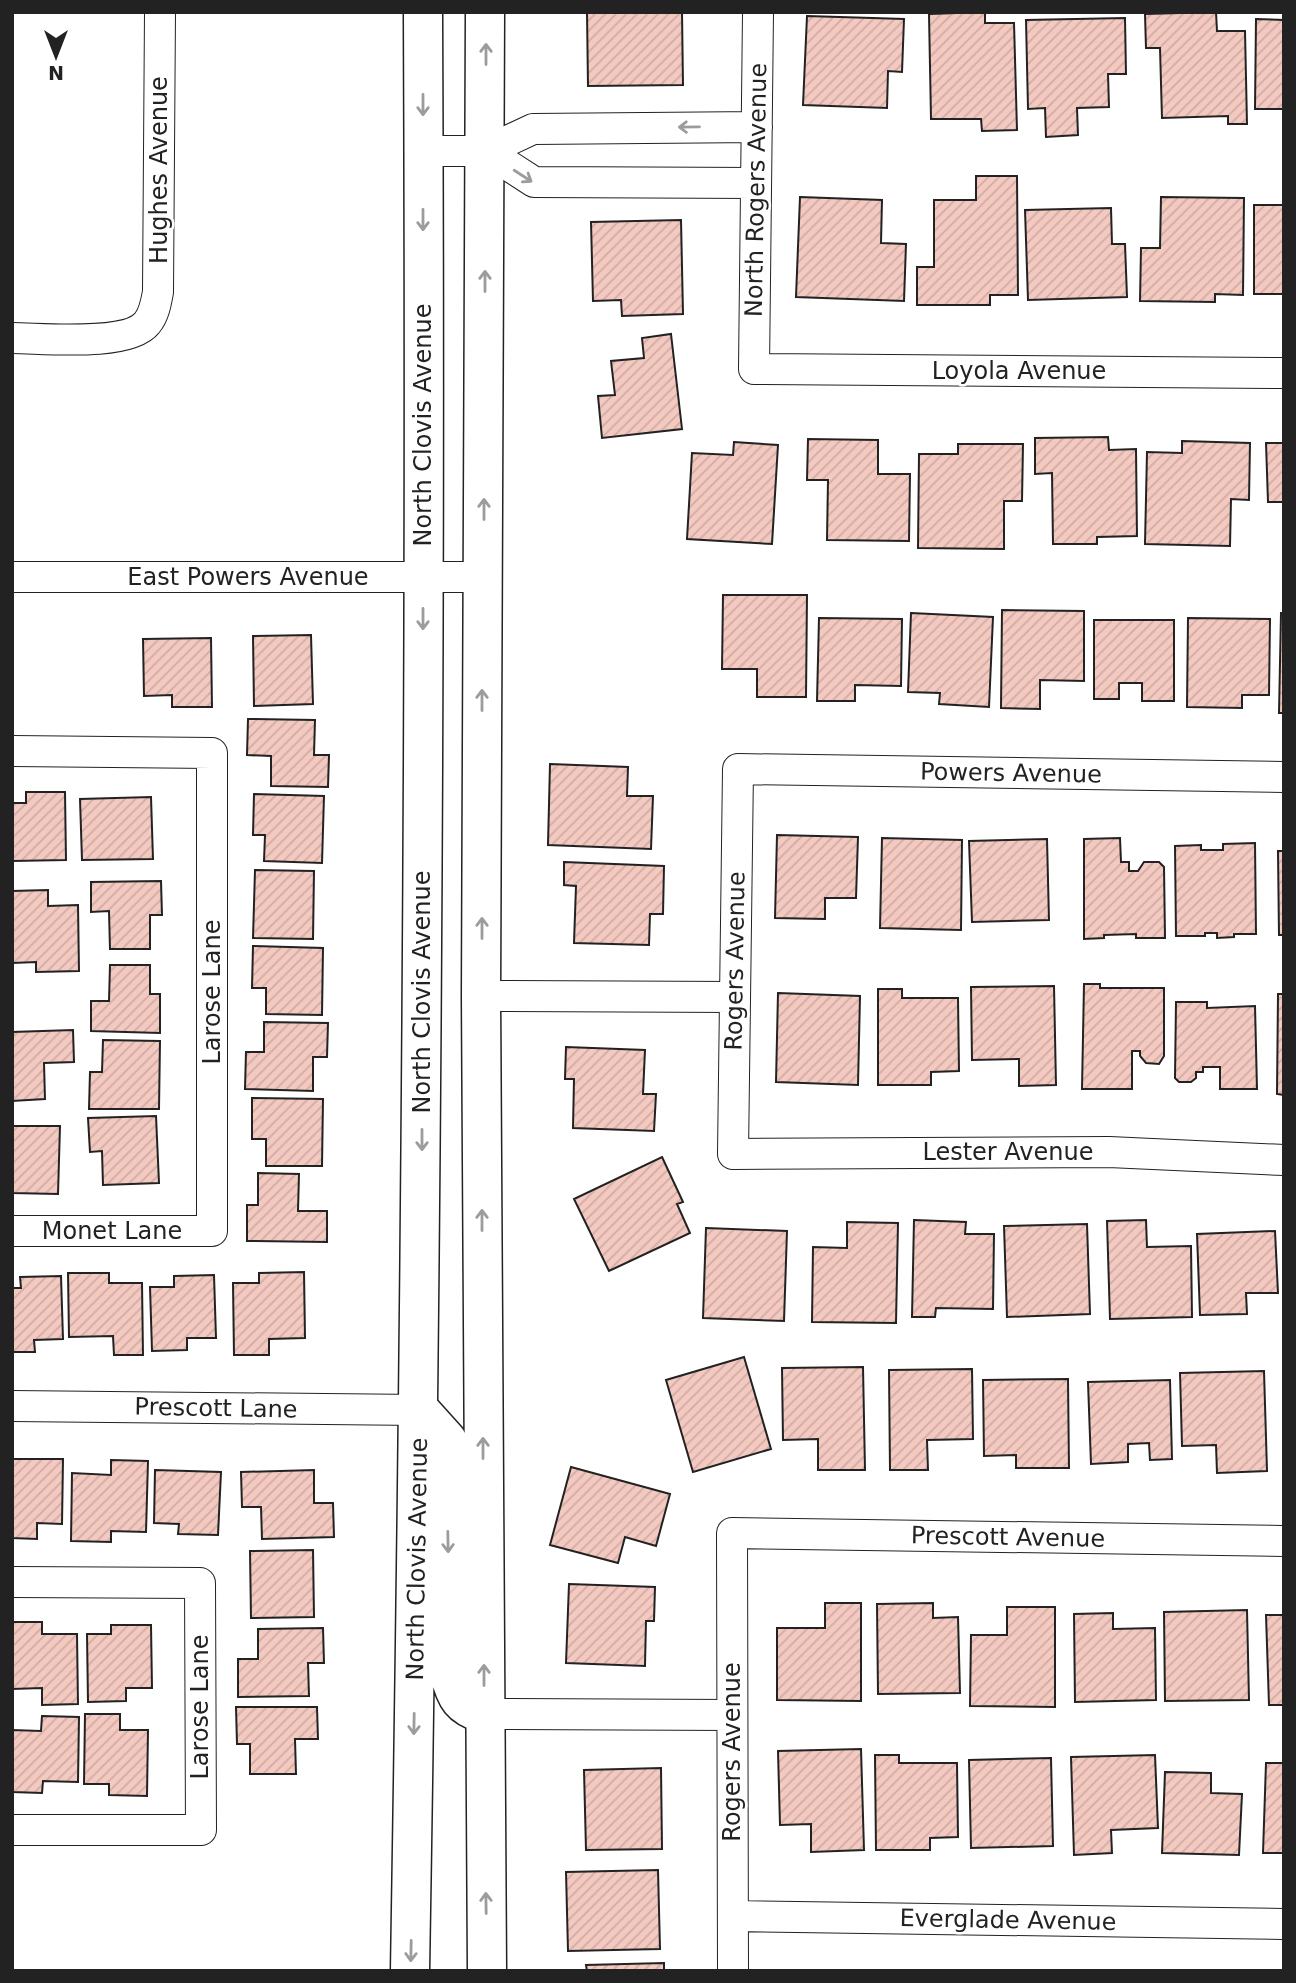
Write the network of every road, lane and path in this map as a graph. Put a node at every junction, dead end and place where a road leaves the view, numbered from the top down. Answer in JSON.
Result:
{"nodes":[{"id":1,"x":160,"y":12,"type":"edge"},
{"id":2,"x":423,"y":12,"type":"edge"},
{"id":3,"x":485,"y":12,"type":"edge"},
{"id":4,"x":758,"y":12,"type":"edge"},
{"id":5,"x":757,"y":127,"type":"junction"},
{"id":6,"x":424,"y":152,"type":"junction"},
{"id":7,"x":486,"y":152,"type":"junction"},
{"id":8,"x":756,"y":183,"type":"junction"},
{"id":9,"x":12,"y":338,"type":"edge"},
{"id":10,"x":754,"y":369,"type":"joint"},
{"id":11,"x":1284,"y":373,"type":"edge"},
{"id":12,"x":12,"y":577,"type":"edge"},
{"id":13,"x":423,"y":577,"type":"junction"},
{"id":14,"x":483,"y":577,"type":"junction"},
{"id":15,"x":12,"y":751,"type":"edge"},
{"id":16,"x":738,"y":769,"type":"joint"},
{"id":17,"x":1284,"y":778,"type":"edge"},
{"id":18,"x":481,"y":996,"type":"junction"},
{"id":19,"x":734,"y":997,"type":"junction"},
{"id":20,"x":733,"y":1154,"type":"joint"},
{"id":21,"x":1284,"y":1160,"type":"edge"},
{"id":22,"x":12,"y":1231,"type":"edge"},
{"id":23,"x":212,"y":1231,"type":"joint"},
{"id":24,"x":12,"y":1406,"type":"edge"},
{"id":25,"x":419,"y":1410,"type":"junction"},
{"id":26,"x":732,"y":1533,"type":"joint"},
{"id":27,"x":1284,"y":1541,"type":"edge"},
{"id":28,"x":12,"y":1582,"type":"edge"},
{"id":29,"x":484,"y":1714,"type":"junction"},
{"id":30,"x":732,"y":1715,"type":"junction"},
{"id":31,"x":12,"y":1830,"type":"edge"},
{"id":32,"x":733,"y":1916,"type":"junction"},
{"id":33,"x":1284,"y":1924,"type":"edge"},
{"id":34,"x":410,"y":1971,"type":"edge"},
{"id":35,"x":487,"y":1971,"type":"edge"},
{"id":36,"x":733,"y":1971,"type":"edge"}],
"edges":[{"from":1,"to":9,"type":"street","name":"Hughes Avenue"},
{"from":2,"to":6,"type":"main road","name":"North Clovis Avenue","one_way":true},
{"from":7,"to":3,"type":"main road","one_way":true},
{"from":4,"to":5,"type":"street","name":"North Rogers Avenue"},
{"from":5,"to":7,"type":"street","one_way":true},
{"from":5,"to":8,"type":"street","name":"North Rogers Avenue"},
{"from":6,"to":7,"type":"street"},
{"from":6,"to":13,"type":"main road","name":"North Clovis Avenue","one_way":true},
{"from":7,"to":8,"type":"street","one_way":true},
{"from":14,"to":7,"type":"main road","one_way":true},
{"from":8,"to":10,"type":"street","name":"North Rogers Avenue"},
{"from":10,"to":11,"type":"street","name":"Loyola Avenue"},
{"from":12,"to":13,"type":"street","name":"East Powers Avenue"},
{"from":13,"to":14,"type":"street","name":"East Powers Avenue"},
{"from":13,"to":25,"type":"main road","name":"North Clovis Avenue","one_way":true},
{"from":18,"to":14,"type":"main road","one_way":true},
{"from":15,"to":23,"type":"street","name":"Larose Lane"},
{"from":16,"to":17,"type":"street","name":"Powers Avenue"},
{"from":16,"to":19,"type":"street","name":"Rogers Avenue"},
{"from":18,"to":19,"type":"street"},
{"from":29,"to":18,"type":"main road","one_way":true},
{"from":19,"to":20,"type":"street","name":"Rogers Avenue"},
{"from":20,"to":21,"type":"street","name":"Lester Avenue"},
{"from":22,"to":23,"type":"street","name":"Monet Lane"},
{"from":24,"to":25,"type":"street","name":"Prescott Lane"},
{"from":25,"to":29,"type":"main road","one_way":true},
{"from":25,"to":34,"type":"main road","name":"North Clovis Avenue","one_way":true},
{"from":26,"to":27,"type":"street","name":"Prescott Avenue"},
{"from":26,"to":30,"type":"street","name":"Rogers Avenue"},
{"from":28,"to":31,"type":"street","name":"Larose Lane"},
{"from":29,"to":30,"type":"street"},
{"from":35,"to":29,"type":"main road","one_way":true},
{"from":30,"to":32,"type":"street","name":"Rogers Avenue"},
{"from":32,"to":33,"type":"street","name":"Everglade Avenue"},
{"from":32,"to":36,"type":"street","name":"Rogers Avenue"}]}
